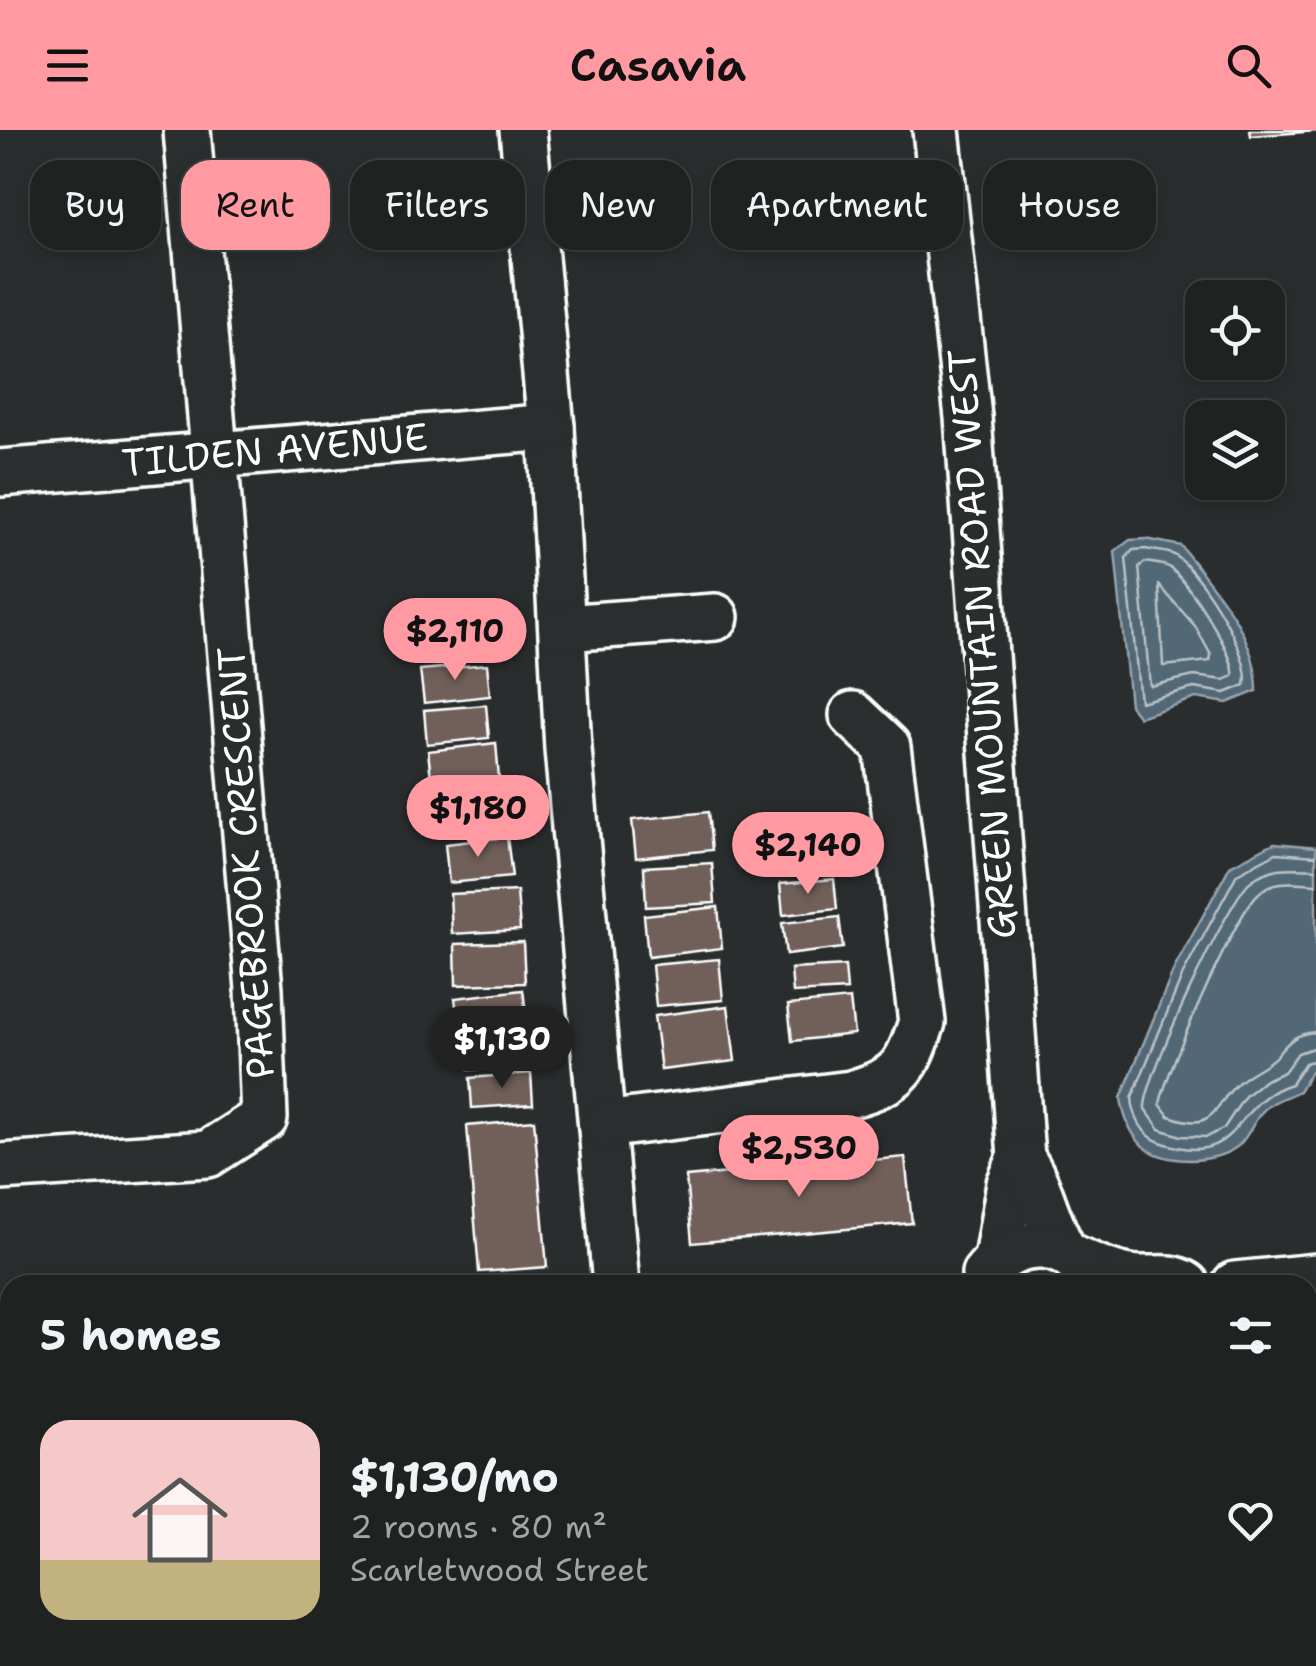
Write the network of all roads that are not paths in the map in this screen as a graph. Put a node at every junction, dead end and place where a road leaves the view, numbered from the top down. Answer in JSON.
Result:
{"nodes":[{"id":1,"x":187,"y":130,"type":"edge"},
{"id":2,"x":524,"y":130,"type":"edge"},
{"id":3,"x":936,"y":130,"type":"edge"},
{"id":4,"x":551,"y":427,"type":"junction"},
{"id":5,"x":215,"y":454,"type":"junction"},
{"id":6,"x":0,"y":473,"type":"edge"},
{"id":7,"x":715,"y":617,"type":"dead end"},
{"id":8,"x":563,"y":628,"type":"junction"},
{"id":9,"x":853,"y":715,"type":"dead end"},
{"id":10,"x":603,"y":1125,"type":"junction"},
{"id":11,"x":1021,"y":1158,"type":"junction"},
{"id":12,"x":0,"y":1168,"type":"edge"},
{"id":13,"x":1077,"y":1265,"type":"edge"},
{"id":14,"x":615,"y":1275,"type":"edge"},
{"id":15,"x":982,"y":1275,"type":"edge"},
{"id":16,"x":983,"y":1275,"type":"edge"},
{"id":17,"x":1116,"y":1275,"type":"edge"}],
"edges":[{"from":1,"to":5,"type":"street"},
{"from":2,"to":4,"type":"street"},
{"from":3,"to":11,"type":"street","name":"GREEN MOUNTAIN ROAD WEST"},
{"from":4,"to":5,"type":"street","name":"TILDEN AVENUE"},
{"from":4,"to":8,"type":"street"},
{"from":5,"to":6,"type":"street","name":"TILDEN AVENUE"},
{"from":5,"to":12,"type":"street","name":"PAGEBROOK CRESCENT"},
{"from":7,"to":8,"type":"street"},
{"from":8,"to":10,"type":"street"},
{"from":9,"to":10,"type":"street"},
{"from":10,"to":14,"type":"street"},
{"from":11,"to":13,"type":"street","name":"GREEN MOUNTAIN ROAD WEST"},
{"from":11,"to":15,"type":"street","name":"GREEN MOUNTAIN ROAD WEST"},
{"from":13,"to":16,"type":"street"},
{"from":13,"to":17,"type":"street"}]}
